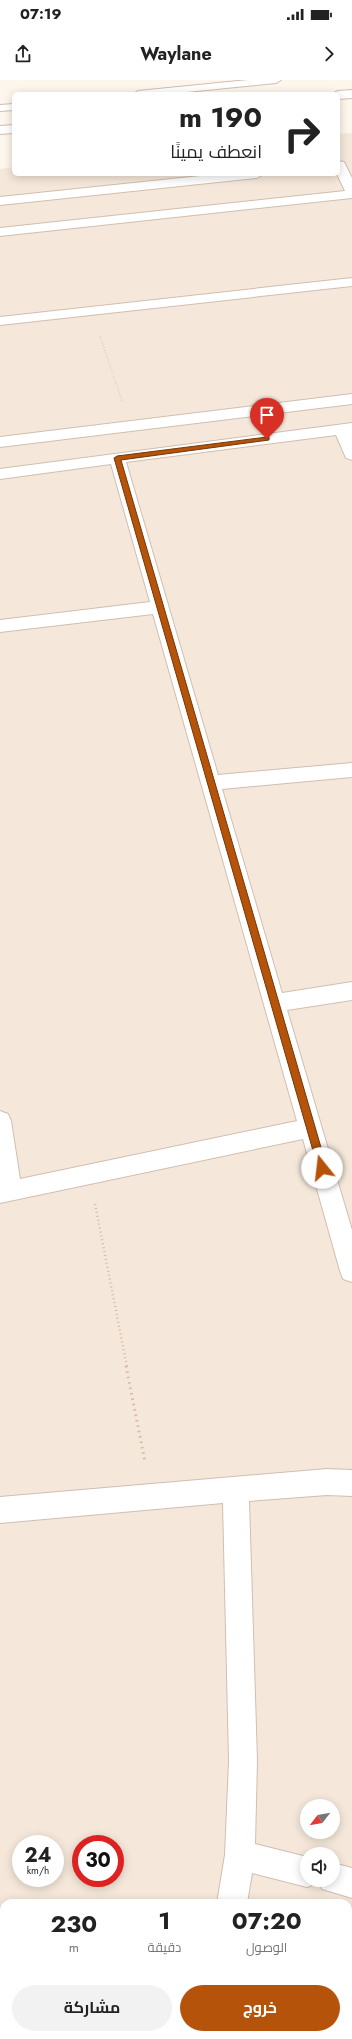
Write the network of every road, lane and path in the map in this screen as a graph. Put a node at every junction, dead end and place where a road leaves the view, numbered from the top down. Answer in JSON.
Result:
{"nodes":[{"id":1,"x":276,"y":80,"type":"edge"},
{"id":2,"x":158,"y":92,"type":"edge"},
{"id":3,"x":352,"y":94,"type":"edge"},
{"id":4,"x":340,"y":95,"type":"edge"},
{"id":5,"x":12,"y":107,"type":"edge"},
{"id":6,"x":0,"y":108,"type":"edge"},
{"id":7,"x":12,"y":129,"type":"edge"},
{"id":8,"x":0,"y":130,"type":"edge"},
{"id":9,"x":343,"y":165,"type":"edge"},
{"id":10,"x":238,"y":176,"type":"edge"},
{"id":11,"x":352,"y":191,"type":"edge"},
{"id":12,"x":352,"y":194,"type":"edge"},
{"id":13,"x":0,"y":201,"type":"edge"},
{"id":14,"x":0,"y":232,"type":"edge"},
{"id":15,"x":352,"y":282,"type":"edge"},
{"id":16,"x":92,"y":311,"type":"junction"},
{"id":17,"x":0,"y":321,"type":"edge"},
{"id":18,"x":352,"y":399,"type":"edge"},
{"id":19,"x":130,"y":427,"type":"junction"},
{"id":20,"x":347,"y":428,"type":"edge"},
{"id":21,"x":0,"y":442,"type":"edge"},
{"id":22,"x":352,"y":456,"type":"edge"},
{"id":23,"x":117,"y":458,"type":"junction"},
{"id":24,"x":0,"y":474,"type":"edge"},
{"id":25,"x":161,"y":607,"type":"junction"},
{"id":26,"x":0,"y":626,"type":"edge"},
{"id":27,"x":352,"y":770,"type":"edge"},
{"id":28,"x":211,"y":783,"type":"junction"},
{"id":29,"x":352,"y":991,"type":"edge"},
{"id":30,"x":274,"y":1003,"type":"junction"},
{"id":31,"x":0,"y":1121,"type":"edge"},
{"id":32,"x":310,"y":1128,"type":"junction"},
{"id":33,"x":89,"y":1174,"type":"junction"},
{"id":34,"x":5,"y":1192,"type":"edge"},
{"id":35,"x":343,"y":1210,"type":"edge"},
{"id":36,"x":352,"y":1271,"type":"edge"},
{"id":37,"x":352,"y":1483,"type":"edge"},
{"id":38,"x":236,"y":1489,"type":"junction"},
{"id":39,"x":152,"y":1496,"type":"junction"},
{"id":40,"x":0,"y":1510,"type":"edge"},
{"id":41,"x":240,"y":1855,"type":"junction"},
{"id":42,"x":300,"y":1870,"type":"edge"},
{"id":43,"x":340,"y":1880,"type":"edge"},
{"id":44,"x":352,"y":1883,"type":"edge"},
{"id":45,"x":233,"y":1899,"type":"edge"}],
"edges":[{"from":1,"to":2,"type":"lane"},
{"from":3,"to":4,"type":"street"},
{"from":5,"to":6,"type":"lane"},
{"from":7,"to":8,"type":"street"},
{"from":9,"to":11,"type":"street"},
{"from":10,"to":13,"type":"street"},
{"from":12,"to":14,"type":"street"},
{"from":15,"to":16,"type":"street"},
{"from":16,"to":17,"type":"street"},
{"from":16,"to":19,"type":"path"},
{"from":18,"to":19,"type":"street"},
{"from":19,"to":21,"type":"street"},
{"from":20,"to":22,"type":"street"},
{"from":20,"to":23,"type":"street"},
{"from":23,"to":24,"type":"street"},
{"from":23,"to":25,"type":"street"},
{"from":25,"to":26,"type":"street"},
{"from":25,"to":28,"type":"street"},
{"from":27,"to":28,"type":"street"},
{"from":28,"to":30,"type":"street"},
{"from":29,"to":30,"type":"street"},
{"from":30,"to":32,"type":"street"},
{"from":31,"to":34,"type":"street"},
{"from":32,"to":33,"type":"street"},
{"from":32,"to":35,"type":"street"},
{"from":33,"to":34,"type":"street"},
{"from":33,"to":39,"type":"path"},
{"from":35,"to":36,"type":"street"},
{"from":37,"to":38,"type":"street"},
{"from":38,"to":39,"type":"street"},
{"from":38,"to":41,"type":"street"},
{"from":39,"to":40,"type":"street"},
{"from":41,"to":42,"type":"street"},
{"from":41,"to":45,"type":"street"},
{"from":43,"to":44,"type":"street"}]}
